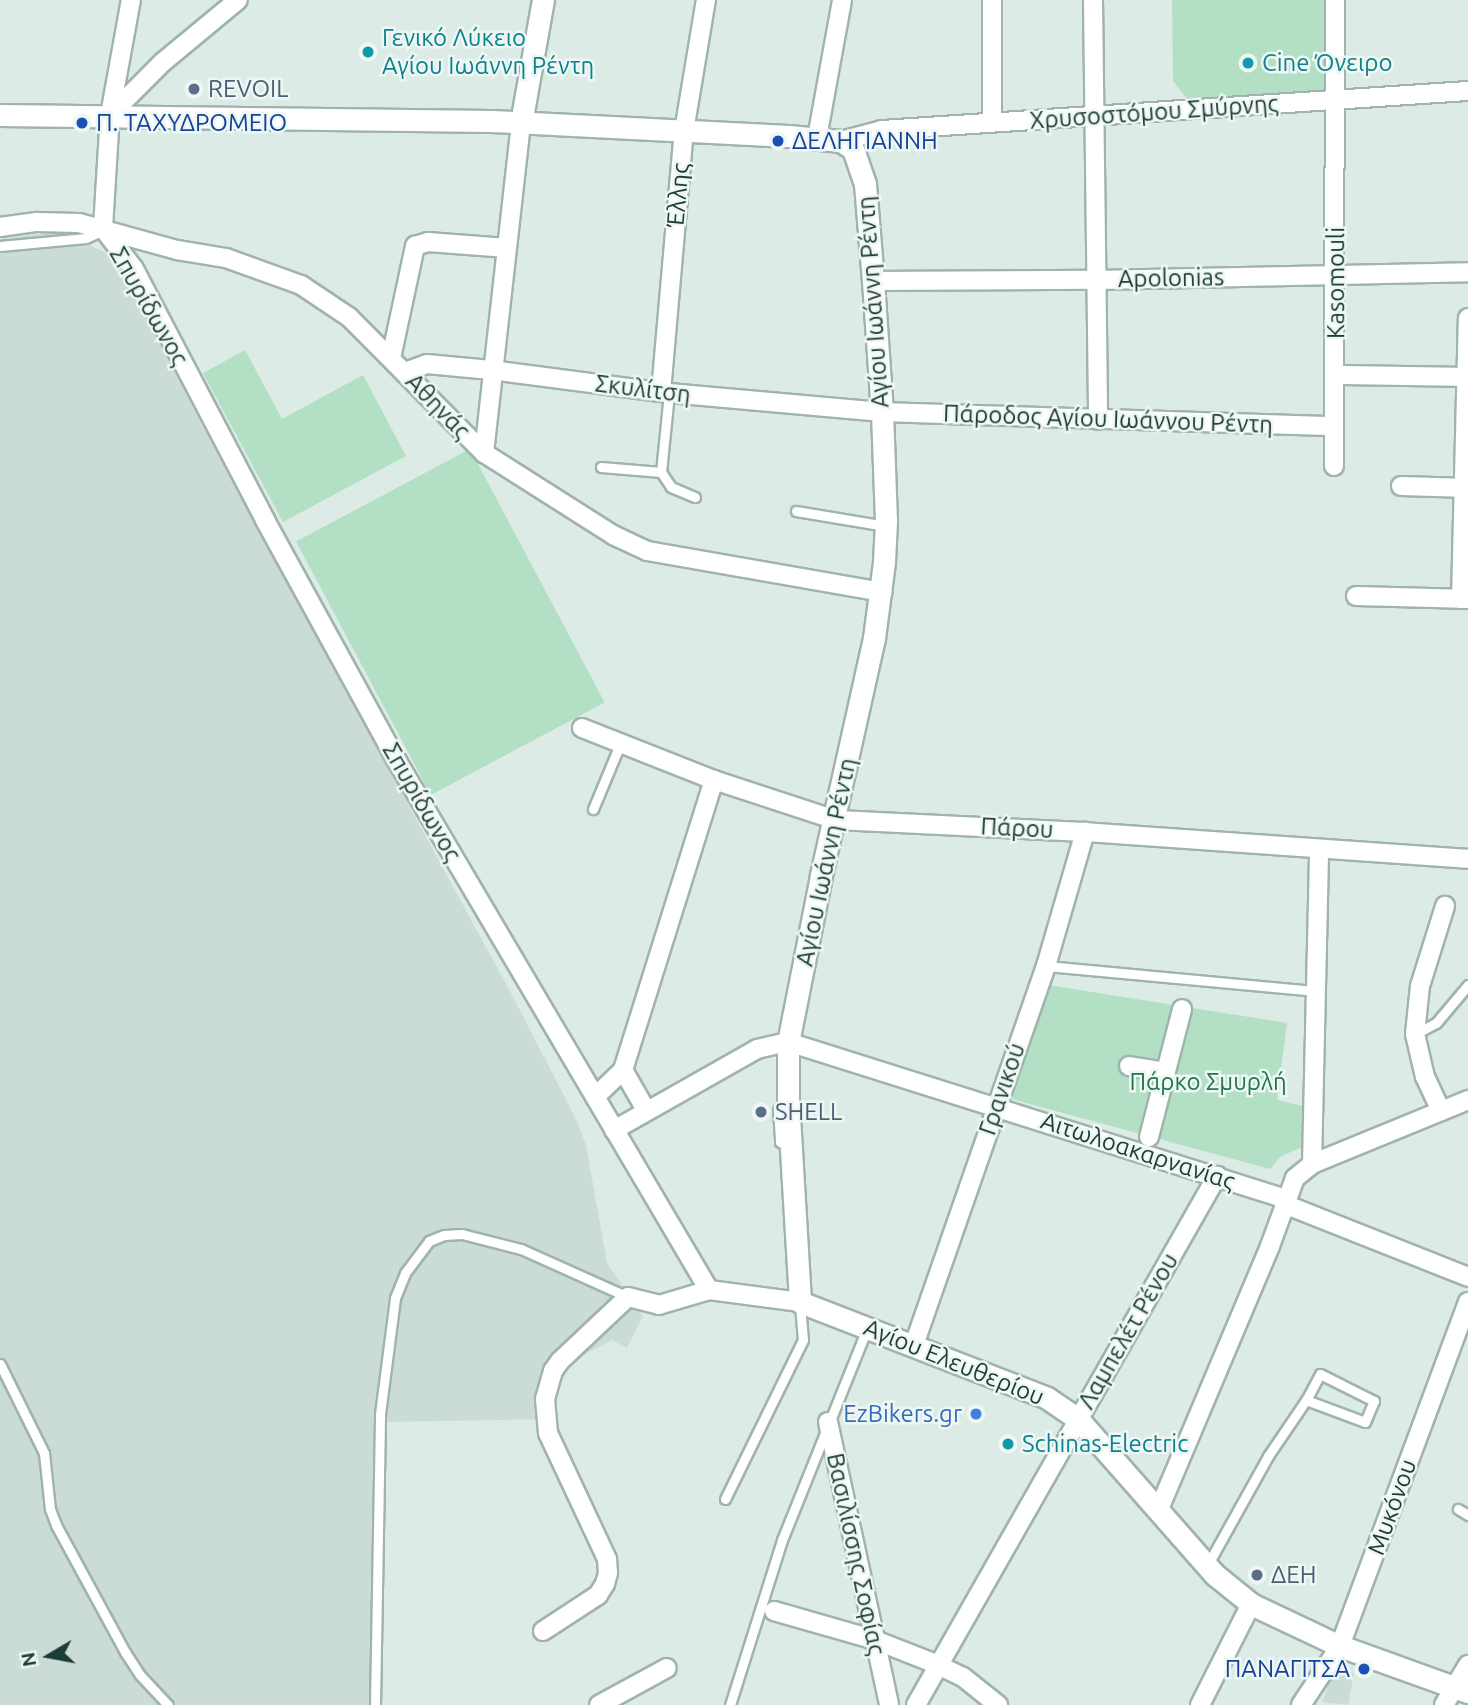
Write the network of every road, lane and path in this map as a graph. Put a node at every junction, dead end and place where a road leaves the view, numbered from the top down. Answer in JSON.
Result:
{"nodes":[{"id":1,"x":131,"y":0,"type":"edge"},
{"id":2,"x":238,"y":0,"type":"edge"},
{"id":3,"x":543,"y":0,"type":"edge"},
{"id":4,"x":706,"y":0,"type":"edge"},
{"id":5,"x":842,"y":0,"type":"edge"},
{"id":6,"x":992,"y":0,"type":"edge"},
{"id":7,"x":1093,"y":0,"type":"edge"},
{"id":8,"x":1335,"y":0,"type":"edge"},
{"id":9,"x":1468,"y":91,"type":"edge"},
{"id":10,"x":1336,"y":100,"type":"junction"},
{"id":11,"x":0,"y":115,"type":"edge"},
{"id":12,"x":110,"y":115,"type":"junction"},
{"id":13,"x":1095,"y":116,"type":"junction"},
{"id":14,"x":521,"y":123,"type":"junction"},
{"id":15,"x":992,"y":123,"type":"junction"},
{"id":16,"x":684,"y":131,"type":"junction"},
{"id":17,"x":817,"y":138,"type":"junction"},
{"id":18,"x":841,"y":141,"type":"junction"},
{"id":19,"x":0,"y":228,"type":"edge"},
{"id":20,"x":103,"y":228,"type":"junction"},
{"id":21,"x":0,"y":246,"type":"edge"},
{"id":22,"x":507,"y":248,"type":"junction"},
{"id":23,"x":1468,"y":272,"type":"edge"},
{"id":24,"x":1336,"y":274,"type":"junction"},
{"id":25,"x":1097,"y":280,"type":"junction"},
{"id":26,"x":873,"y":281,"type":"junction"},
{"id":27,"x":1468,"y":318,"type":"edge"},
{"id":28,"x":391,"y":358,"type":"junction"},
{"id":29,"x":491,"y":370,"type":"junction"},
{"id":30,"x":405,"y":372,"type":"junction"},
{"id":31,"x":1335,"y":375,"type":"junction"},
{"id":32,"x":1467,"y":377,"type":"edge"},
{"id":33,"x":665,"y":393,"type":"junction"},
{"id":34,"x":882,"y":412,"type":"junction"},
{"id":35,"x":1098,"y":420,"type":"junction"},
{"id":36,"x":1334,"y":426,"type":"junction"},
{"id":37,"x":484,"y":453,"type":"junction"},
{"id":38,"x":1334,"y":466,"type":"dead end"},
{"id":39,"x":601,"y":467,"type":"dead end"},
{"id":40,"x":661,"y":472,"type":"junction"},
{"id":41,"x":1401,"y":486,"type":"dead end"},
{"id":42,"x":1466,"y":488,"type":"edge"},
{"id":43,"x":695,"y":497,"type":"dead end"},
{"id":44,"x":796,"y":511,"type":"dead end"},
{"id":45,"x":886,"y":526,"type":"junction"},
{"id":46,"x":882,"y":592,"type":"junction"},
{"id":47,"x":1356,"y":596,"type":"dead end"},
{"id":48,"x":1465,"y":599,"type":"edge"},
{"id":49,"x":582,"y":728,"type":"dead end"},
{"id":50,"x":620,"y":744,"type":"junction"},
{"id":51,"x":714,"y":780,"type":"junction"},
{"id":52,"x":593,"y":808,"type":"dead end"},
{"id":53,"x":836,"y":820,"type":"junction"},
{"id":54,"x":1085,"y":831,"type":"junction"},
{"id":55,"x":1319,"y":849,"type":"junction"},
{"id":56,"x":1468,"y":859,"type":"edge"},
{"id":57,"x":1445,"y":906,"type":"dead end"},
{"id":58,"x":1046,"y":966,"type":"junction"},
{"id":59,"x":1468,"y":985,"type":"edge"},
{"id":60,"x":1315,"y":991,"type":"junction"},
{"id":61,"x":1182,"y":1009,"type":"dead end"},
{"id":62,"x":1415,"y":1034,"type":"junction"},
{"id":63,"x":788,"y":1042,"type":"junction"},
{"id":64,"x":1129,"y":1066,"type":"dead end"},
{"id":65,"x":623,"y":1070,"type":"junction"},
{"id":66,"x":1165,"y":1072,"type":"junction"},
{"id":67,"x":595,"y":1097,"type":"junction"},
{"id":68,"x":1468,"y":1100,"type":"edge"},
{"id":69,"x":996,"y":1105,"type":"junction"},
{"id":70,"x":646,"y":1110,"type":"junction"},
{"id":71,"x":1441,"y":1111,"type":"junction"},
{"id":72,"x":614,"y":1130,"type":"junction"},
{"id":73,"x":1149,"y":1137,"type":"dead end"},
{"id":74,"x":1312,"y":1164,"type":"junction"},
{"id":75,"x":1217,"y":1176,"type":"junction"},
{"id":76,"x":1285,"y":1201,"type":"junction"},
{"id":77,"x":1468,"y":1277,"type":"edge"},
{"id":78,"x":709,"y":1290,"type":"junction"},
{"id":79,"x":628,"y":1297,"type":"junction"},
{"id":80,"x":800,"y":1302,"type":"junction"},
{"id":81,"x":1468,"y":1302,"type":"edge"},
{"id":82,"x":868,"y":1327,"type":"junction"},
{"id":83,"x":914,"y":1345,"type":"junction"},
{"id":84,"x":0,"y":1364,"type":"edge"},
{"id":85,"x":1306,"y":1400,"type":"junction"},
{"id":86,"x":1078,"y":1419,"type":"junction"},
{"id":87,"x":828,"y":1422,"type":"junction"},
{"id":88,"x":725,"y":1499,"type":"dead end"},
{"id":89,"x":1159,"y":1509,"type":"junction"},
{"id":90,"x":1458,"y":1509,"type":"dead end"},
{"id":91,"x":1468,"y":1516,"type":"edge"},
{"id":92,"x":1207,"y":1566,"type":"junction"},
{"id":93,"x":1251,"y":1604,"type":"junction"},
{"id":94,"x":774,"y":1611,"type":"dead end"},
{"id":95,"x":543,"y":1630,"type":"dead end"},
{"id":96,"x":875,"y":1640,"type":"junction"},
{"id":97,"x":1340,"y":1646,"type":"junction"},
{"id":98,"x":936,"y":1664,"type":"junction"},
{"id":99,"x":1468,"y":1665,"type":"edge"},
{"id":100,"x":667,"y":1668,"type":"dead end"},
{"id":101,"x":1456,"y":1695,"type":"edge"},
{"id":102,"x":168,"y":1705,"type":"edge"},
{"id":103,"x":375,"y":1705,"type":"edge"},
{"id":104,"x":599,"y":1705,"type":"edge"},
{"id":105,"x":730,"y":1705,"type":"edge"},
{"id":106,"x":889,"y":1705,"type":"edge"},
{"id":107,"x":916,"y":1705,"type":"edge"},
{"id":108,"x":998,"y":1705,"type":"edge"},
{"id":109,"x":1200,"y":1705,"type":"edge"},
{"id":110,"x":1301,"y":1705,"type":"edge"}],
"edges":[{"from":1,"to":12,"type":"street"},
{"from":2,"to":12,"type":"street"},
{"from":3,"to":14,"type":"street"},
{"from":4,"to":16,"type":"street","name":"Έλλης"},
{"from":5,"to":17,"type":"street"},
{"from":6,"to":15,"type":"street"},
{"from":7,"to":13,"type":"street"},
{"from":8,"to":10,"type":"street","name":"Kasomouli"},
{"from":9,"to":10,"type":"street","name":"Χρυσοστόμου Σμύρνης"},
{"from":10,"to":13,"type":"street","name":"Χρυσοστόμου Σμύρνης"},
{"from":10,"to":24,"type":"street","name":"Kasomouli"},
{"from":11,"to":12,"type":"street"},
{"from":12,"to":14,"type":"street"},
{"from":12,"to":20,"type":"street"},
{"from":13,"to":15,"type":"street","name":"Χρυσοστόμου Σμύρνης"},
{"from":13,"to":25,"type":"street"},
{"from":14,"to":16,"type":"street"},
{"from":14,"to":22,"type":"street"},
{"from":15,"to":18,"type":"street","name":"Χρυσοστόμου Σμύρνης"},
{"from":16,"to":17,"type":"street"},
{"from":16,"to":33,"type":"street","name":"Έλλης"},
{"from":17,"to":18,"type":"street"},
{"from":18,"to":26,"type":"street","name":"Αγίου Ιωάννη Ρέντη"},
{"from":19,"to":20,"type":"street","name":"Αθηνάς"},
{"from":20,"to":21,"type":"lane"},
{"from":20,"to":28,"type":"street","name":"Αθηνάς"},
{"from":20,"to":67,"type":"street","name":"Σπυρίδωνος"},
{"from":22,"to":28,"type":"street"},
{"from":22,"to":29,"type":"street"},
{"from":23,"to":24,"type":"street","name":"Apolonias"},
{"from":24,"to":25,"type":"street","name":"Apolonias"},
{"from":24,"to":31,"type":"street","name":"Kasomouli"},
{"from":25,"to":26,"type":"street","name":"Apolonias"},
{"from":25,"to":35,"type":"street"},
{"from":26,"to":34,"type":"street","name":"Αγίου Ιωάννη Ρέντη"},
{"from":27,"to":32,"type":"street"},
{"from":28,"to":30,"type":"street","name":"Αθηνάς"},
{"from":29,"to":30,"type":"street","name":"Σκυλίτση"},
{"from":29,"to":33,"type":"street","name":"Σκυλίτση"},
{"from":29,"to":37,"type":"street"},
{"from":30,"to":37,"type":"street","name":"Αθηνάς"},
{"from":31,"to":32,"type":"street"},
{"from":31,"to":36,"type":"street","name":"Kasomouli"},
{"from":32,"to":42,"type":"street"},
{"from":33,"to":34,"type":"street","name":"Σκυλίτση"},
{"from":33,"to":40,"type":"lane"},
{"from":34,"to":35,"type":"street","name":"Πάροδος Αγίου Ιωάννου Ρέντη"},
{"from":34,"to":45,"type":"street","name":"Αγίου Ιωάννη Ρέντη"},
{"from":35,"to":36,"type":"street","name":"Πάροδος Αγίου Ιωάννου Ρέντη"},
{"from":36,"to":38,"type":"street","name":"Kasomouli"},
{"from":37,"to":46,"type":"street","name":"Αθηνάς"},
{"from":39,"to":40,"type":"lane"},
{"from":40,"to":43,"type":"lane"},
{"from":41,"to":42,"type":"street"},
{"from":42,"to":48,"type":"street"},
{"from":44,"to":45,"type":"lane"},
{"from":45,"to":46,"type":"street","name":"Αγίου Ιωάννη Ρέντη"},
{"from":46,"to":53,"type":"street","name":"Αγίου Ιωάννη Ρέντη"},
{"from":47,"to":48,"type":"street"},
{"from":49,"to":50,"type":"street","name":"Πάρου"},
{"from":50,"to":51,"type":"street","name":"Πάρου"},
{"from":50,"to":52,"type":"lane"},
{"from":51,"to":53,"type":"street","name":"Πάρου"},
{"from":51,"to":65,"type":"street"},
{"from":53,"to":54,"type":"street","name":"Πάρου"},
{"from":53,"to":63,"type":"street","name":"Αγίου Ιωάννη Ρέντη"},
{"from":54,"to":55,"type":"street","name":"Πάρου"},
{"from":54,"to":58,"type":"street","name":"Γρανικού"},
{"from":55,"to":56,"type":"street","name":"Πάρου"},
{"from":55,"to":60,"type":"street"},
{"from":57,"to":62,"type":"street"},
{"from":58,"to":60,"type":"lane"},
{"from":58,"to":69,"type":"street","name":"Γρανικού"},
{"from":59,"to":62,"type":"lane"},
{"from":60,"to":74,"type":"street"},
{"from":61,"to":66,"type":"street"},
{"from":62,"to":71,"type":"street"},
{"from":63,"to":69,"type":"street","name":"Αιτωλοακαρνανίας"},
{"from":63,"to":70,"type":"street"},
{"from":63,"to":80,"type":"street","name":"Αγίου Ιωάννη Ρέντη"},
{"from":64,"to":66,"type":"street"},
{"from":65,"to":67,"type":"street"},
{"from":65,"to":70,"type":"street"},
{"from":66,"to":73,"type":"street"},
{"from":67,"to":72,"type":"street","name":"Σπυρίδωνος"},
{"from":68,"to":71,"type":"street"},
{"from":69,"to":75,"type":"street","name":"Αιτωλοακαρνανίας"},
{"from":69,"to":83,"type":"street","name":"Γρανικού"},
{"from":70,"to":72,"type":"street"},
{"from":71,"to":74,"type":"street"},
{"from":72,"to":78,"type":"street","name":"Σπυρίδωνος"},
{"from":74,"to":76,"type":"street"},
{"from":75,"to":76,"type":"street","name":"Αιτωλοακαρνανίας"},
{"from":75,"to":86,"type":"street","name":"Λαμπελέτ Ρένου"},
{"from":76,"to":77,"type":"street","name":"Αιτωλοακαρνανίας"},
{"from":76,"to":89,"type":"street"},
{"from":78,"to":79,"type":"street"},
{"from":78,"to":80,"type":"street"},
{"from":79,"to":95,"type":"street"},
{"from":79,"to":103,"type":"lane"},
{"from":80,"to":82,"type":"street","name":"Αγίου Ελευθερίου"},
{"from":80,"to":88,"type":"lane"},
{"from":81,"to":97,"type":"street","name":"Μυκόνου"},
{"from":82,"to":83,"type":"street","name":"Αγίου Ελευθερίου"},
{"from":82,"to":87,"type":"lane","name":"Βασιλίσσης Σοφίας"},
{"from":83,"to":86,"type":"street","name":"Αγίου Ελευθερίου"},
{"from":84,"to":102,"type":"lane"},
{"from":85,"to":85,"type":"lane"},
{"from":85,"to":92,"type":"lane"},
{"from":86,"to":89,"type":"street","name":"Αγίου Ελευθερίου"},
{"from":86,"to":98,"type":"street","name":"Λαμπελέτ Ρένου"},
{"from":87,"to":96,"type":"street","name":"Βασιλίσσης Σοφίας"},
{"from":87,"to":105,"type":"lane"},
{"from":89,"to":92,"type":"street","name":"Αγίου Ελευθερίου"},
{"from":90,"to":91,"type":"lane"},
{"from":92,"to":93,"type":"street","name":"Αγίου Ελευθερίου"},
{"from":93,"to":97,"type":"street","name":"Αγίου Ελευθερίου"},
{"from":93,"to":109,"type":"street"},
{"from":94,"to":96,"type":"street"},
{"from":96,"to":98,"type":"street"},
{"from":96,"to":106,"type":"street","name":"Βασιλίσσης Σοφίας"},
{"from":97,"to":101,"type":"street","name":"Αγίου Ελευθερίου"},
{"from":97,"to":110,"type":"street","name":"Μυκόνου"},
{"from":98,"to":107,"type":"street","name":"Λαμπελέτ Ρένου"},
{"from":98,"to":108,"type":"street"},
{"from":99,"to":101,"type":"street"},
{"from":100,"to":104,"type":"street"}]}
